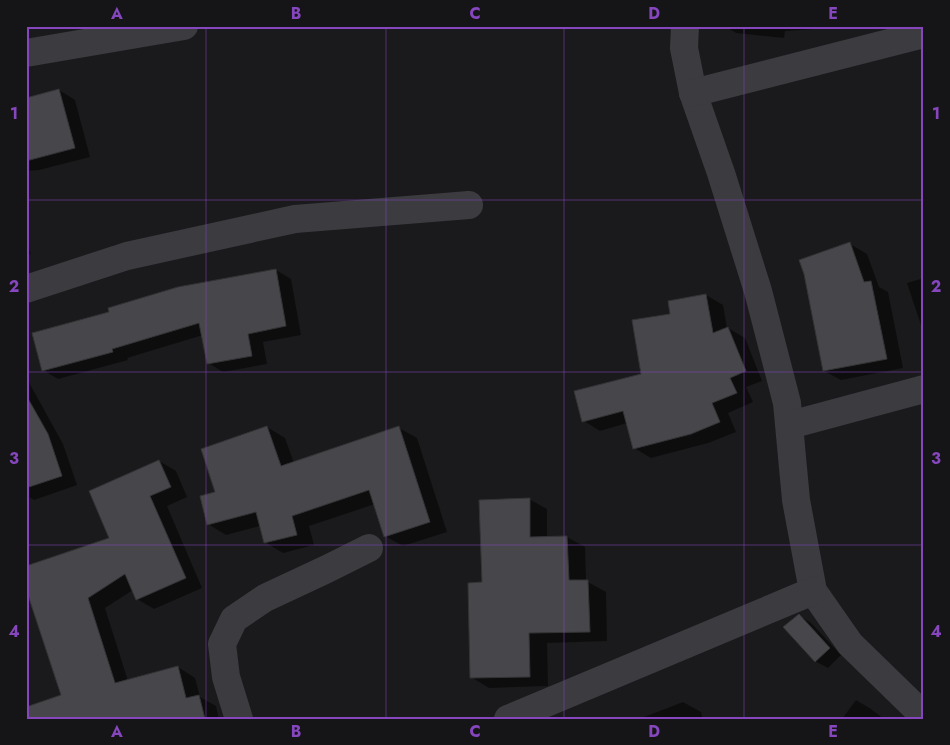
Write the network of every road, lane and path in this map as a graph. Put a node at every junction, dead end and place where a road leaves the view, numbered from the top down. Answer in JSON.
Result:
{"nodes":[{"id":1,"x":184,"y":26,"type":"edge"},
{"id":2,"x":685,"y":26,"type":"edge"},
{"id":3,"x":924,"y":34,"type":"edge"},
{"id":4,"x":26,"y":54,"type":"edge"},
{"id":5,"x":693,"y":93,"type":"junction"},
{"id":6,"x":469,"y":205,"type":"dead end"},
{"id":7,"x":26,"y":288,"type":"edge"},
{"id":8,"x":924,"y":389,"type":"edge"},
{"id":9,"x":790,"y":426,"type":"junction"},
{"id":10,"x":369,"y":548,"type":"dead end"},
{"id":11,"x":813,"y":591,"type":"junction"},
{"id":12,"x":924,"y":716,"type":"edge"},
{"id":13,"x":240,"y":719,"type":"edge"},
{"id":14,"x":508,"y":719,"type":"edge"}],
"edges":[{"from":1,"to":4,"type":"street"},
{"from":2,"to":5,"type":"street"},
{"from":3,"to":5,"type":"street"},
{"from":5,"to":9,"type":"street"},
{"from":6,"to":7,"type":"street"},
{"from":8,"to":9,"type":"street"},
{"from":9,"to":11,"type":"street"},
{"from":10,"to":13,"type":"street"},
{"from":11,"to":12,"type":"street"},
{"from":11,"to":14,"type":"street"}]}
